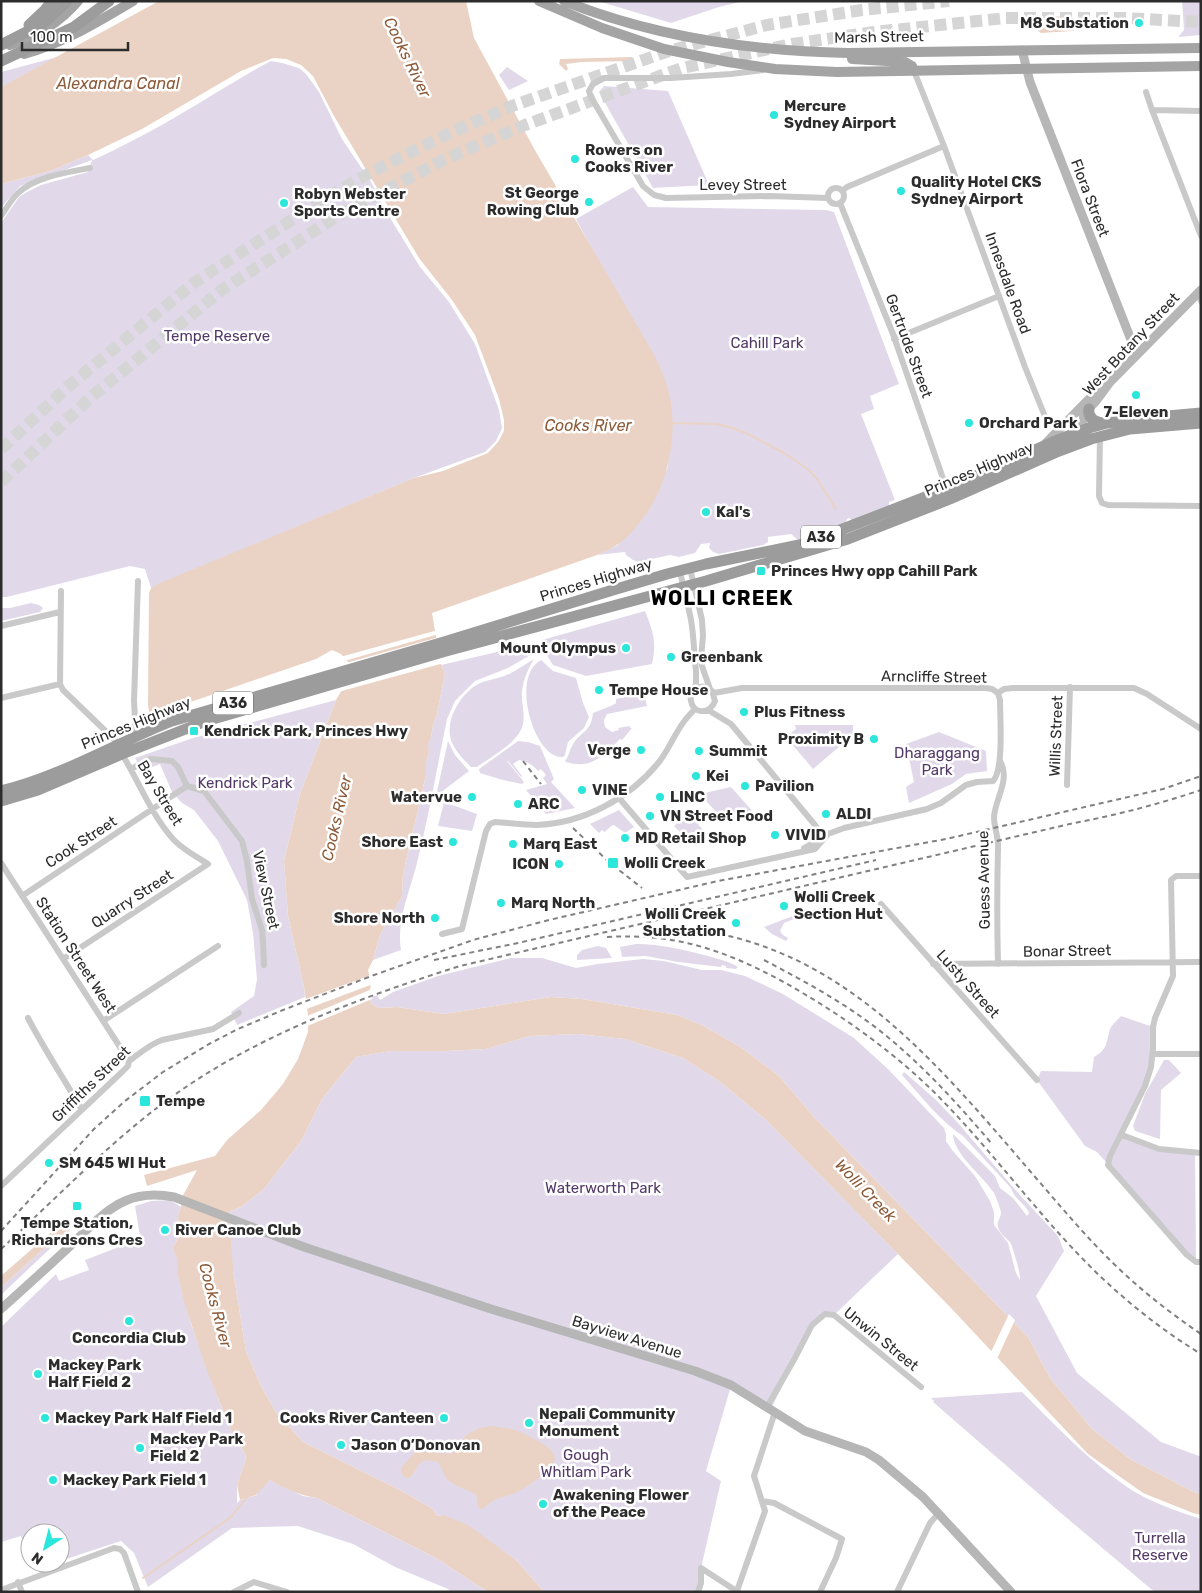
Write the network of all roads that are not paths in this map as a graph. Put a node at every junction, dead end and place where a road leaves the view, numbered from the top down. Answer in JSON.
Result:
{"nodes":[{"id":1,"x":67,"y":1,"type":"edge"},
{"id":2,"x":78,"y":1,"type":"edge"},
{"id":3,"x":109,"y":1,"type":"edge"},
{"id":4,"x":133,"y":1,"type":"edge"},
{"id":5,"x":539,"y":1,"type":"edge"},
{"id":6,"x":564,"y":1,"type":"edge"},
{"id":7,"x":58,"y":8,"type":"edge"},
{"id":8,"x":1,"y":37,"type":"edge"},
{"id":9,"x":1,"y":46,"type":"edge"},
{"id":10,"x":1201,"y":48,"type":"edge"},
{"id":11,"x":1022,"y":50,"type":"junction"},
{"id":12,"x":802,"y":51,"type":"junction"},
{"id":13,"x":5,"y":60,"type":"edge"},
{"id":14,"x":1201,"y":66,"type":"edge"},
{"id":15,"x":774,"y":69,"type":"junction"},
{"id":16,"x":1026,"y":70,"type":"junction"},
{"id":17,"x":914,"y":71,"type":"junction"},
{"id":18,"x":1146,"y":92,"type":"dead end"},
{"id":19,"x":1152,"y":110,"type":"junction"},
{"id":20,"x":1201,"y":111,"type":"edge"},
{"id":21,"x":944,"y":146,"type":"junction"},
{"id":22,"x":90,"y":168,"type":"dead end"},
{"id":23,"x":842,"y":191,"type":"junction"},
{"id":24,"x":828,"y":198,"type":"junction"},
{"id":25,"x":840,"y":203,"type":"junction"},
{"id":26,"x":1,"y":216,"type":"edge"},
{"id":27,"x":1201,"y":236,"type":"edge"},
{"id":28,"x":1200,"y":295,"type":"edge"},
{"id":29,"x":999,"y":296,"type":"junction"},
{"id":30,"x":894,"y":339,"type":"junction"},
{"id":31,"x":1136,"y":355,"type":"junction"},
{"id":32,"x":1110,"y":382,"type":"junction"},
{"id":33,"x":1088,"y":409,"type":"junction"},
{"id":34,"x":1201,"y":413,"type":"edge"},
{"id":35,"x":1046,"y":420,"type":"dead end"},
{"id":36,"x":1201,"y":423,"type":"edge"},
{"id":37,"x":1107,"y":424,"type":"junction"},
{"id":38,"x":1082,"y":431,"type":"junction"},
{"id":39,"x":1100,"y":436,"type":"junction"},
{"id":40,"x":1074,"y":444,"type":"junction"},
{"id":41,"x":1042,"y":447,"type":"junction"},
{"id":42,"x":948,"y":494,"type":"junction"},
{"id":43,"x":1201,"y":506,"type":"edge"},
{"id":44,"x":685,"y":570,"type":"junction"},
{"id":45,"x":138,"y":581,"type":"dead end"},
{"id":46,"x":688,"y":586,"type":"junction"},
{"id":47,"x":61,"y":591,"type":"dead end"},
{"id":48,"x":60,"y":612,"type":"junction"},
{"id":49,"x":1,"y":626,"type":"edge"},
{"id":50,"x":445,"y":647,"type":"junction"},
{"id":51,"x":334,"y":680,"type":"junction"},
{"id":52,"x":60,"y":684,"type":"junction"},
{"id":53,"x":1070,"y":687,"type":"junction"},
{"id":54,"x":693,"y":691,"type":"junction"},
{"id":55,"x":712,"y":691,"type":"junction"},
{"id":56,"x":998,"y":693,"type":"junction"},
{"id":57,"x":1,"y":698,"type":"edge"},
{"id":58,"x":695,"y":708,"type":"junction"},
{"id":59,"x":708,"y":710,"type":"junction"},
{"id":60,"x":1201,"y":729,"type":"edge"},
{"id":61,"x":136,"y":736,"type":"junction"},
{"id":62,"x":137,"y":748,"type":"junction"},
{"id":63,"x":120,"y":749,"type":"junction"},
{"id":64,"x":1000,"y":761,"type":"junction"},
{"id":65,"x":131,"y":769,"type":"junction"},
{"id":66,"x":993,"y":781,"type":"junction"},
{"id":67,"x":1067,"y":785,"type":"dead end"},
{"id":68,"x":187,"y":786,"type":"junction"},
{"id":69,"x":1,"y":791,"type":"edge"},
{"id":70,"x":999,"y":796,"type":"junction"},
{"id":71,"x":619,"y":798,"type":"junction"},
{"id":72,"x":1,"y":801,"type":"edge"},
{"id":73,"x":153,"y":810,"type":"junction"},
{"id":74,"x":819,"y":832,"type":"junction"},
{"id":75,"x":828,"y":834,"type":"junction"},
{"id":76,"x":796,"y":852,"type":"junction"},
{"id":77,"x":201,"y":860,"type":"joint"},
{"id":78,"x":1,"y":863,"type":"edge"},
{"id":79,"x":1201,"y":876,"type":"edge"},
{"id":80,"x":22,"y":896,"type":"junction"},
{"id":81,"x":881,"y":904,"type":"dead end"},
{"id":82,"x":442,"y":934,"type":"dead end"},
{"id":83,"x":218,"y":946,"type":"dead end"},
{"id":84,"x":63,"y":959,"type":"junction"},
{"id":85,"x":1172,"y":962,"type":"junction"},
{"id":86,"x":1201,"y":962,"type":"edge"},
{"id":87,"x":933,"y":964,"type":"junction"},
{"id":88,"x":998,"y":964,"type":"junction"},
{"id":89,"x":264,"y":965,"type":"dead end"},
{"id":90,"x":239,"y":1013,"type":"dead end"},
{"id":91,"x":28,"y":1018,"type":"dead end"},
{"id":92,"x":103,"y":1021,"type":"junction"},
{"id":93,"x":1153,"y":1054,"type":"junction"},
{"id":94,"x":1201,"y":1054,"type":"edge"},
{"id":95,"x":128,"y":1061,"type":"junction"},
{"id":96,"x":1037,"y":1080,"type":"dead end"},
{"id":97,"x":82,"y":1110,"type":"junction"},
{"id":98,"x":1122,"y":1135,"type":"junction"},
{"id":99,"x":1201,"y":1153,"type":"edge"},
{"id":100,"x":1,"y":1186,"type":"edge"},
{"id":101,"x":1201,"y":1262,"type":"edge"},
{"id":102,"x":1,"y":1309,"type":"edge"},
{"id":103,"x":921,"y":1387,"type":"dead end"},
{"id":104,"x":771,"y":1409,"type":"junction"},
{"id":105,"x":762,"y":1500,"type":"junction"},
{"id":106,"x":938,"y":1514,"type":"junction"},
{"id":107,"x":18,"y":1582,"type":"junction"},
{"id":108,"x":1,"y":1590,"type":"edge"},
{"id":109,"x":22,"y":1592,"type":"edge"},
{"id":110,"x":138,"y":1592,"type":"edge"},
{"id":111,"x":234,"y":1592,"type":"edge"},
{"id":112,"x":287,"y":1592,"type":"edge"},
{"id":113,"x":698,"y":1592,"type":"edge"},
{"id":114,"x":738,"y":1592,"type":"edge"},
{"id":115,"x":820,"y":1592,"type":"edge"},
{"id":116,"x":897,"y":1592,"type":"edge"},
{"id":117,"x":1011,"y":1592,"type":"edge"}],
"edges":[{"from":1,"to":7,"type":"highway"},
{"from":2,"to":7,"type":"main road"},
{"from":3,"to":13,"type":"highway"},
{"from":4,"to":13,"type":"main road"},
{"from":5,"to":15,"type":"main road"},
{"from":6,"to":12,"type":"main road","name":"Marsh Street"},
{"from":7,"to":8,"type":"highway"},
{"from":7,"to":9,"type":"highway"},
{"from":7,"to":9,"type":"main road"},
{"from":10,"to":11,"type":"main road","name":"Marsh Street"},
{"from":11,"to":12,"type":"main road","name":"Marsh Street"},
{"from":11,"to":16,"type":"main road","name":"Flora Street"},
{"from":12,"to":17,"type":"main road"},
{"from":14,"to":16,"type":"main road"},
{"from":15,"to":17,"type":"main road"},
{"from":15,"to":24,"type":"street","name":"Levey Street"},
{"from":16,"to":17,"type":"main road"},
{"from":16,"to":31,"type":"main road","name":"Flora Street"},
{"from":17,"to":21,"type":"street","name":"Innesdale Road"},
{"from":18,"to":19,"type":"street"},
{"from":19,"to":20,"type":"street"},
{"from":19,"to":27,"type":"street"},
{"from":21,"to":23,"type":"street"},
{"from":21,"to":29,"type":"street","name":"Innesdale Road"},
{"from":22,"to":26,"type":"street"},
{"from":23,"to":24,"type":"street"},
{"from":23,"to":25,"type":"street"},
{"from":24,"to":25,"type":"street"},
{"from":25,"to":30,"type":"street","name":"Gertrude Street"},
{"from":28,"to":31,"type":"main road","name":"West Botany Street"},
{"from":29,"to":30,"type":"street"},
{"from":29,"to":35,"type":"street","name":"Innesdale Road"},
{"from":30,"to":42,"type":"street","name":"Gertrude Street"},
{"from":31,"to":32,"type":"main road","name":"West Botany Street"},
{"from":32,"to":33,"type":"main road","name":"West Botany Street"},
{"from":32,"to":41,"type":"main road"},
{"from":33,"to":37,"type":"highway"},
{"from":33,"to":38,"type":"main road","name":"West Botany Street"},
{"from":34,"to":37,"type":"highway","name":"Princes Highway","number":"A36"},
{"from":36,"to":39,"type":"highway","name":"Princes Highway","number":"A36"},
{"from":37,"to":38,"type":"highway","name":"Princes Highway","number":"A36"},
{"from":38,"to":40,"type":"main road","name":"West Botany Street"},
{"from":38,"to":41,"type":"highway","name":"Princes Highway","number":"A36"},
{"from":39,"to":40,"type":"highway","name":"Princes Highway","number":"A36"},
{"from":39,"to":43,"type":"street"},
{"from":40,"to":42,"type":"highway","name":"Princes Highway","number":"A36"},
{"from":41,"to":42,"type":"highway","name":"Princes Highway","number":"A36"},
{"from":42,"to":44,"type":"highway","name":"Princes Highway","number":"A36"},
{"from":42,"to":46,"type":"highway","name":"Princes Highway","number":"A36"},
{"from":44,"to":46,"type":"street"},
{"from":44,"to":46,"type":"street"},
{"from":44,"to":50,"type":"highway","name":"Princes Highway","number":"A36"},
{"from":45,"to":61,"type":"street"},
{"from":46,"to":50,"type":"highway","name":"Princes Highway","number":"A36"},
{"from":46,"to":54,"type":"street"},
{"from":46,"to":55,"type":"street"},
{"from":47,"to":48,"type":"street"},
{"from":48,"to":49,"type":"street"},
{"from":48,"to":52,"type":"street"},
{"from":50,"to":51,"type":"highway","name":"Princes Highway","number":"A36"},
{"from":51,"to":61,"type":"highway","name":"Princes Highway","number":"A36"},
{"from":51,"to":62,"type":"highway","name":"Princes Highway","number":"A36"},
{"from":52,"to":57,"type":"street"},
{"from":52,"to":63,"type":"street","name":"Bay Street"},
{"from":53,"to":56,"type":"street","name":"Arncliffe Street"},
{"from":53,"to":60,"type":"street","name":"Arncliffe Street"},
{"from":53,"to":67,"type":"street","name":"Willis Street"},
{"from":54,"to":55,"type":"street"},
{"from":54,"to":58,"type":"street"},
{"from":55,"to":56,"type":"street","name":"Arncliffe Street"},
{"from":55,"to":59,"type":"street"},
{"from":56,"to":64,"type":"street","name":"Guess Avenue"},
{"from":58,"to":59,"type":"street"},
{"from":58,"to":71,"type":"street"},
{"from":59,"to":74,"type":"street"},
{"from":61,"to":62,"type":"street"},
{"from":61,"to":63,"type":"highway","name":"Princes Highway","number":"A36"},
{"from":62,"to":63,"type":"highway","name":"Princes Highway","number":"A36"},
{"from":63,"to":65,"type":"street","name":"Bay Street"},
{"from":63,"to":69,"type":"highway","name":"Princes Highway","number":"A36"},
{"from":63,"to":72,"type":"highway","name":"Princes Highway","number":"A36"},
{"from":64,"to":66,"type":"street","name":"Guess Avenue"},
{"from":64,"to":70,"type":"street","name":"Guess Avenue"},
{"from":65,"to":68,"type":"street"},
{"from":65,"to":73,"type":"street","name":"Bay Street"},
{"from":66,"to":70,"type":"street"},
{"from":66,"to":75,"type":"street"},
{"from":68,"to":73,"type":"street"},
{"from":68,"to":89,"type":"street","name":"View Street"},
{"from":70,"to":88,"type":"street","name":"Guess Avenue"},
{"from":71,"to":76,"type":"street"},
{"from":71,"to":82,"type":"street"},
{"from":73,"to":77,"type":"street","name":"Bay Street"},
{"from":73,"to":80,"type":"street","name":"Cook Street"},
{"from":74,"to":75,"type":"street"},
{"from":74,"to":76,"type":"street"},
{"from":75,"to":76,"type":"street"},
{"from":77,"to":84,"type":"street","name":"Quarry Street"},
{"from":78,"to":80,"type":"street","name":"Station Street West"},
{"from":79,"to":85,"type":"street"},
{"from":80,"to":84,"type":"street","name":"Station Street West"},
{"from":81,"to":87,"type":"street","name":"Lusty Street"},
{"from":83,"to":92,"type":"street"},
{"from":84,"to":92,"type":"street","name":"Station Street West"},
{"from":85,"to":86,"type":"street","name":"Bonar Street"},
{"from":85,"to":88,"type":"street","name":"Bonar Street"},
{"from":85,"to":93,"type":"street"},
{"from":87,"to":88,"type":"street","name":"Bonar Street"},
{"from":87,"to":96,"type":"street","name":"Lusty Street"},
{"from":90,"to":95,"type":"street","name":"Griffiths Street"},
{"from":91,"to":97,"type":"street"},
{"from":92,"to":95,"type":"street","name":"Station Street West"},
{"from":93,"to":94,"type":"street"},
{"from":93,"to":98,"type":"street"},
{"from":95,"to":97,"type":"street","name":"Griffiths Street"},
{"from":97,"to":100,"type":"street","name":"Griffiths Street"},
{"from":98,"to":99,"type":"street"},
{"from":98,"to":101,"type":"street"},
{"from":102,"to":104,"type":"main road","name":"Bayview Avenue"},
{"from":103,"to":104,"type":"street","name":"Unwin Street"},
{"from":104,"to":105,"type":"street"},
{"from":104,"to":106,"type":"main road","name":"Bayview Avenue"},
{"from":105,"to":114,"type":"street"},
{"from":105,"to":115,"type":"street"},
{"from":106,"to":116,"type":"street"},
{"from":106,"to":117,"type":"main road","name":"Bayview Avenue"},
{"from":107,"to":108,"type":"street"},
{"from":107,"to":109,"type":"street"},
{"from":107,"to":110,"type":"street"},
{"from":111,"to":112,"type":"street"},
{"from":113,"to":114,"type":"street"}]}
